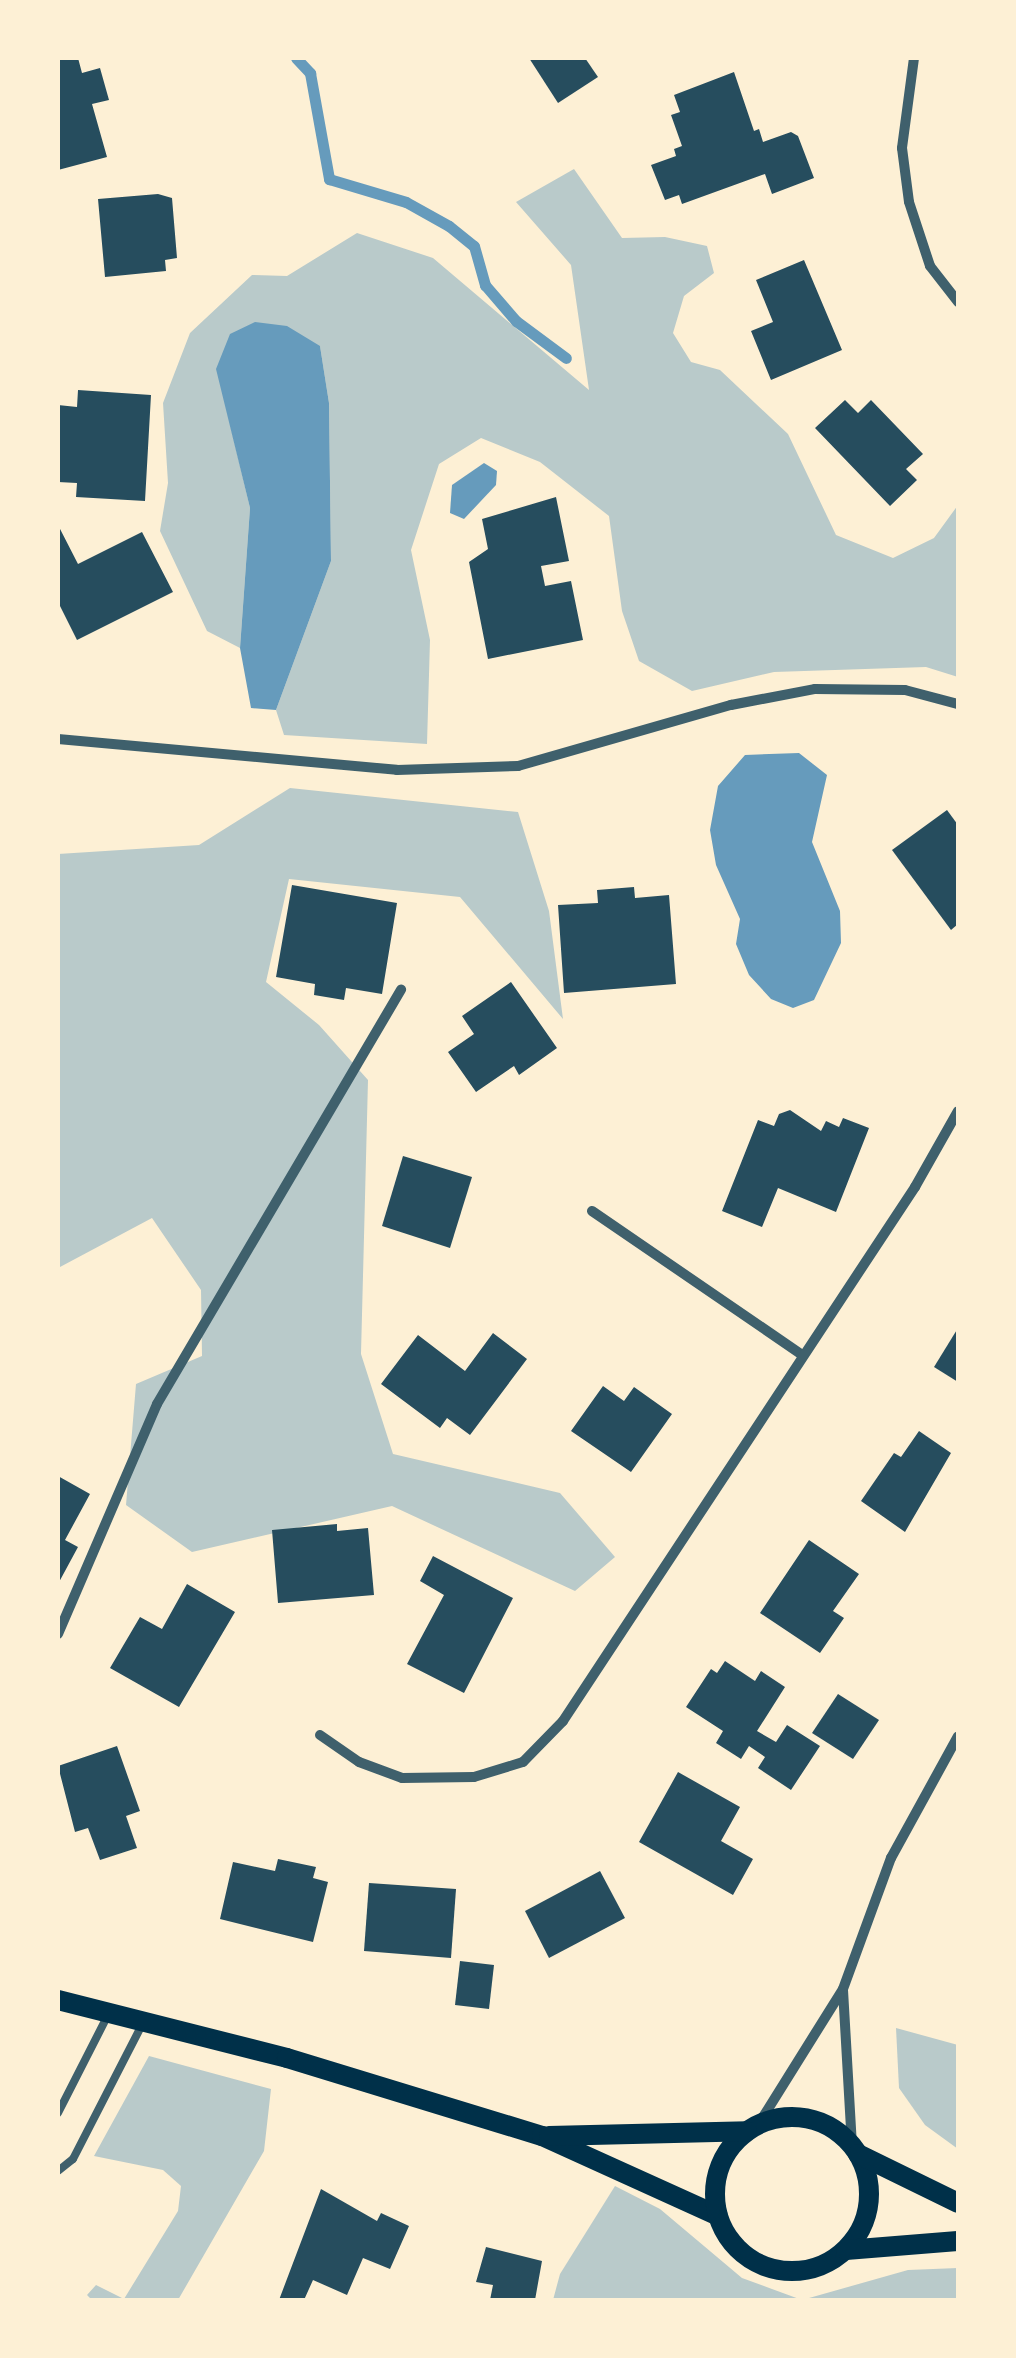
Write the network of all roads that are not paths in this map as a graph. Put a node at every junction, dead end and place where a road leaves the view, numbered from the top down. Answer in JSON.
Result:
{"nodes":[{"id":1,"x":914,"y":58,"type":"edge"},
{"id":2,"x":958,"y":302,"type":"edge"},
{"id":3,"x":958,"y":704,"type":"edge"},
{"id":4,"x":58,"y":739,"type":"edge"},
{"id":5,"x":401,"y":990,"type":"dead end"},
{"id":6,"x":958,"y":1111,"type":"edge"},
{"id":7,"x":592,"y":1211,"type":"dead end"},
{"id":8,"x":802,"y":1355,"type":"junction"},
{"id":9,"x":58,"y":1634,"type":"edge"},
{"id":10,"x":320,"y":1735,"type":"dead end"},
{"id":11,"x":958,"y":1736,"type":"edge"},
{"id":12,"x":843,"y":1989,"type":"junction"},
{"id":13,"x":58,"y":2000,"type":"edge"},
{"id":14,"x":109,"y":2013,"type":"junction"},
{"id":15,"x":144,"y":2022,"type":"junction"},
{"id":16,"x":58,"y":2113,"type":"edge"},
{"id":17,"x":753,"y":2128,"type":"junction"},
{"id":18,"x":542,"y":2136,"type":"junction"},
{"id":19,"x":855,"y":2149,"type":"junction"},
{"id":20,"x":58,"y":2172,"type":"edge"},
{"id":21,"x":958,"y":2204,"type":"edge"},
{"id":22,"x":718,"y":2216,"type":"junction"},
{"id":23,"x":958,"y":2241,"type":"edge"},
{"id":24,"x":846,"y":2250,"type":"junction"}],
"edges":[{"from":1,"to":2,"type":"street"},
{"from":3,"to":4,"type":"street"},
{"from":5,"to":9,"type":"street"},
{"from":6,"to":8,"type":"street"},
{"from":7,"to":8,"type":"street"},
{"from":8,"to":10,"type":"street"},
{"from":11,"to":12,"type":"street"},
{"from":12,"to":17,"type":"street"},
{"from":12,"to":19,"type":"street"},
{"from":13,"to":14,"type":"main road"},
{"from":14,"to":15,"type":"main road"},
{"from":14,"to":16,"type":"lane"},
{"from":15,"to":18,"type":"main road"},
{"from":15,"to":20,"type":"lane"},
{"from":17,"to":18,"type":"main road"},
{"from":17,"to":19,"type":"main road"},
{"from":17,"to":22,"type":"main road"},
{"from":18,"to":22,"type":"main road"},
{"from":19,"to":21,"type":"main road"},
{"from":19,"to":24,"type":"main road"},
{"from":22,"to":24,"type":"main road"},
{"from":23,"to":24,"type":"main road"}]}
